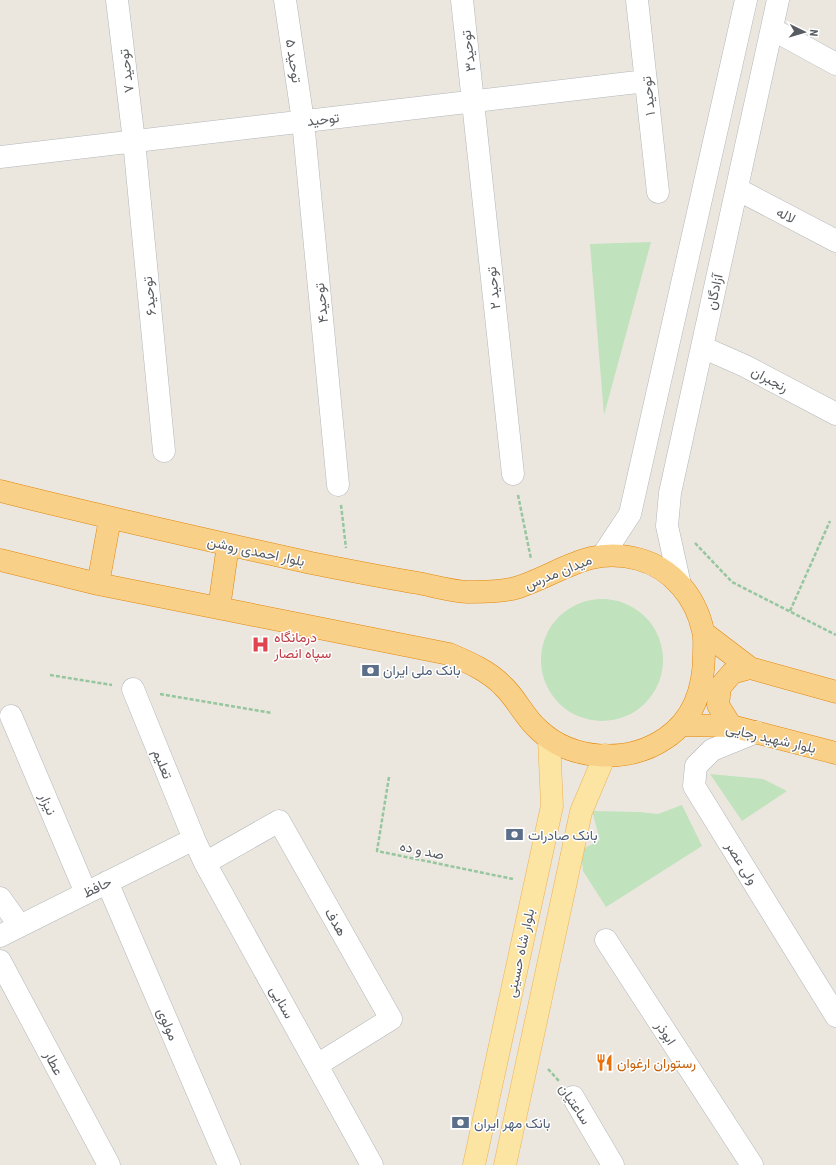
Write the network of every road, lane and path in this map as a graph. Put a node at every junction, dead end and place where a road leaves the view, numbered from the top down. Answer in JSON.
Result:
{"nodes":[{"id":1,"x":118,"y":0,"type":"edge"},
{"id":2,"x":285,"y":0,"type":"edge"},
{"id":3,"x":462,"y":0,"type":"edge"},
{"id":4,"x":636,"y":0,"type":"edge"},
{"id":5,"x":746,"y":0,"type":"edge"},
{"id":6,"x":778,"y":0,"type":"edge"},
{"id":7,"x":772,"y":29,"type":"junction"},
{"id":8,"x":836,"y":64,"type":"edge"},
{"id":9,"x":646,"y":81,"type":"junction"},
{"id":10,"x":474,"y":101,"type":"junction"},
{"id":11,"x":303,"y":121,"type":"junction"},
{"id":12,"x":134,"y":141,"type":"junction"},
{"id":13,"x":0,"y":157,"type":"edge"},
{"id":14,"x":737,"y":189,"type":"junction"},
{"id":15,"x":658,"y":192,"type":"dead end"},
{"id":16,"x":836,"y":241,"type":"edge"},
{"id":17,"x":702,"y":347,"type":"junction"},
{"id":18,"x":836,"y":414,"type":"edge"},
{"id":19,"x":164,"y":451,"type":"dead end"},
{"id":20,"x":513,"y":474,"type":"joint"},
{"id":21,"x":338,"y":485,"type":"joint"},
{"id":22,"x":0,"y":491,"type":"edge"},
{"id":23,"x":110,"y":519,"type":"junction"},
{"id":24,"x":830,"y":521,"type":"dead end"},
{"id":25,"x":690,"y":538,"type":"dead end"},
{"id":26,"x":228,"y":544,"type":"junction"},
{"id":27,"x":603,"y":555,"type":"junction"},
{"id":28,"x":0,"y":560,"type":"edge"},
{"id":29,"x":348,"y":570,"type":"junction"},
{"id":30,"x":535,"y":581,"type":"junction"},
{"id":31,"x":98,"y":584,"type":"junction"},
{"id":32,"x":680,"y":585,"type":"junction"},
{"id":33,"x":516,"y":589,"type":"joint"},
{"id":34,"x":220,"y":608,"type":"junction"},
{"id":35,"x":790,"y":611,"type":"junction"},
{"id":36,"x":704,"y":632,"type":"junction"},
{"id":37,"x":836,"y":635,"type":"edge"},
{"id":38,"x":750,"y":668,"type":"junction"},
{"id":39,"x":133,"y":689,"type":"dead end"},
{"id":40,"x":836,"y":692,"type":"edge"},
{"id":41,"x":11,"y":716,"type":"dead end"},
{"id":42,"x":682,"y":725,"type":"junction"},
{"id":43,"x":731,"y":726,"type":"junction"},
{"id":44,"x":756,"y":732,"type":"junction"},
{"id":45,"x":549,"y":739,"type":"junction"},
{"id":46,"x":836,"y":753,"type":"edge"},
{"id":47,"x":605,"y":755,"type":"junction"},
{"id":48,"x":389,"y":777,"type":"dead end"},
{"id":49,"x":194,"y":839,"type":"junction"},
{"id":50,"x":205,"y":863,"type":"junction"},
{"id":51,"x":107,"y":882,"type":"junction"},
{"id":52,"x":535,"y":884,"type":"junction"},
{"id":53,"x":86,"y":893,"type":"junction"},
{"id":54,"x":0,"y":898,"type":"edge"},
{"id":55,"x":20,"y":926,"type":"junction"},
{"id":56,"x":0,"y":936,"type":"edge"},
{"id":57,"x":606,"y":940,"type":"dead end"},
{"id":58,"x":0,"y":961,"type":"edge"},
{"id":59,"x":836,"y":1016,"type":"edge"},
{"id":60,"x":530,"y":1048,"type":"junction"},
{"id":61,"x":317,"y":1066,"type":"junction"},
{"id":62,"x":573,"y":1097,"type":"joint"},
{"id":63,"x":109,"y":1165,"type":"edge"},
{"id":64,"x":229,"y":1165,"type":"edge"},
{"id":65,"x":372,"y":1165,"type":"edge"},
{"id":66,"x":474,"y":1165,"type":"edge"},
{"id":67,"x":505,"y":1165,"type":"edge"},
{"id":68,"x":613,"y":1165,"type":"edge"},
{"id":69,"x":752,"y":1165,"type":"edge"}],
"edges":[{"from":1,"to":12,"type":"street","name":"توحید ۷"},
{"from":2,"to":11,"type":"street","name":"توحید ۵"},
{"from":3,"to":10,"type":"street","name":"توحید۳"},
{"from":4,"to":9,"type":"street","name":"توحید ۱"},
{"from":5,"to":27,"type":"street"},
{"from":6,"to":7,"type":"street","name":"آزادگان"},
{"from":7,"to":8,"type":"street"},
{"from":7,"to":14,"type":"street","name":"آزادگان"},
{"from":9,"to":10,"type":"street","name":"توحید"},
{"from":9,"to":15,"type":"street","name":"توحید ۱"},
{"from":10,"to":11,"type":"street","name":"توحید"},
{"from":10,"to":20,"type":"street","name":"توحید ۲"},
{"from":11,"to":12,"type":"street","name":"توحید"},
{"from":11,"to":21,"type":"street","name":"توحید۴"},
{"from":12,"to":13,"type":"street","name":"توحید"},
{"from":12,"to":19,"type":"street","name":"توحید۶"},
{"from":14,"to":16,"type":"street","name":"لاله"},
{"from":14,"to":17,"type":"street","name":"آزادگان"},
{"from":17,"to":18,"type":"street","name":"رنجبران"},
{"from":17,"to":32,"type":"street","name":"آزادگان"},
{"from":20,"to":30,"type":"path"},
{"from":21,"to":29,"type":"path"},
{"from":22,"to":23,"type":"highway","name":"بلوار احمدی روشن"},
{"from":23,"to":26,"type":"highway","name":"بلوار احمدی روشن"},
{"from":23,"to":31,"type":"highway"},
{"from":24,"to":35,"type":"path"},
{"from":25,"to":35,"type":"path"},
{"from":26,"to":29,"type":"highway","name":"بلوار احمدی روشن"},
{"from":26,"to":34,"type":"highway"},
{"from":27,"to":30,"type":"highway","name":"میدان مدرس"},
{"from":27,"to":32,"type":"highway","name":"میدان مدرس"},
{"from":28,"to":31,"type":"highway"},
{"from":29,"to":33,"type":"highway","name":"بلوار احمدی روشن"},
{"from":30,"to":33,"type":"highway","name":"میدان مدرس"},
{"from":31,"to":34,"type":"highway"},
{"from":32,"to":36,"type":"highway","name":"میدان مدرس"},
{"from":34,"to":45,"type":"highway","name":"میدان مدرس"},
{"from":35,"to":37,"type":"path"},
{"from":36,"to":38,"type":"highway"},
{"from":36,"to":42,"type":"highway","name":"میدان مدرس"},
{"from":38,"to":40,"type":"highway"},
{"from":38,"to":43,"type":"highway"},
{"from":39,"to":49,"type":"street","name":"تعلیم"},
{"from":41,"to":53,"type":"street","name":"نیزار"},
{"from":42,"to":43,"type":"highway","name":"بلوار شهید رجایی"},
{"from":42,"to":47,"type":"highway","name":"میدان مدرس"},
{"from":43,"to":44,"type":"highway","name":"بلوار شهید رجایی"},
{"from":44,"to":46,"type":"highway","name":"بلوار شهید رجایی"},
{"from":44,"to":59,"type":"street","name":"ولی عصر"},
{"from":45,"to":47,"type":"highway","name":"میدان مدرس"},
{"from":45,"to":52,"type":"main road","name":"بلوار شاه حسینی"},
{"from":47,"to":60,"type":"main road"},
{"from":48,"to":52,"type":"path","name":"صد و ده"},
{"from":49,"to":50,"type":"street","name":"سنایی"},
{"from":49,"to":51,"type":"street","name":"حافظ"},
{"from":50,"to":61,"type":"street","name":"سنایی"},
{"from":50,"to":61,"type":"street","name":"هدف"},
{"from":51,"to":53,"type":"street","name":"حافظ"},
{"from":51,"to":64,"type":"street","name":"مولوی"},
{"from":52,"to":66,"type":"main road","name":"بلوار شاه حسینی"},
{"from":53,"to":55,"type":"street","name":"حافظ"},
{"from":54,"to":55,"type":"street"},
{"from":55,"to":56,"type":"street","name":"حافظ"},
{"from":57,"to":69,"type":"street","name":"ابوذر"},
{"from":58,"to":63,"type":"street","name":"عطار"},
{"from":60,"to":62,"type":"path","name":"ساعتیان"},
{"from":60,"to":67,"type":"main road"},
{"from":61,"to":65,"type":"street","name":"سنایی"},
{"from":62,"to":68,"type":"street","name":"ساعتیان"}]}
